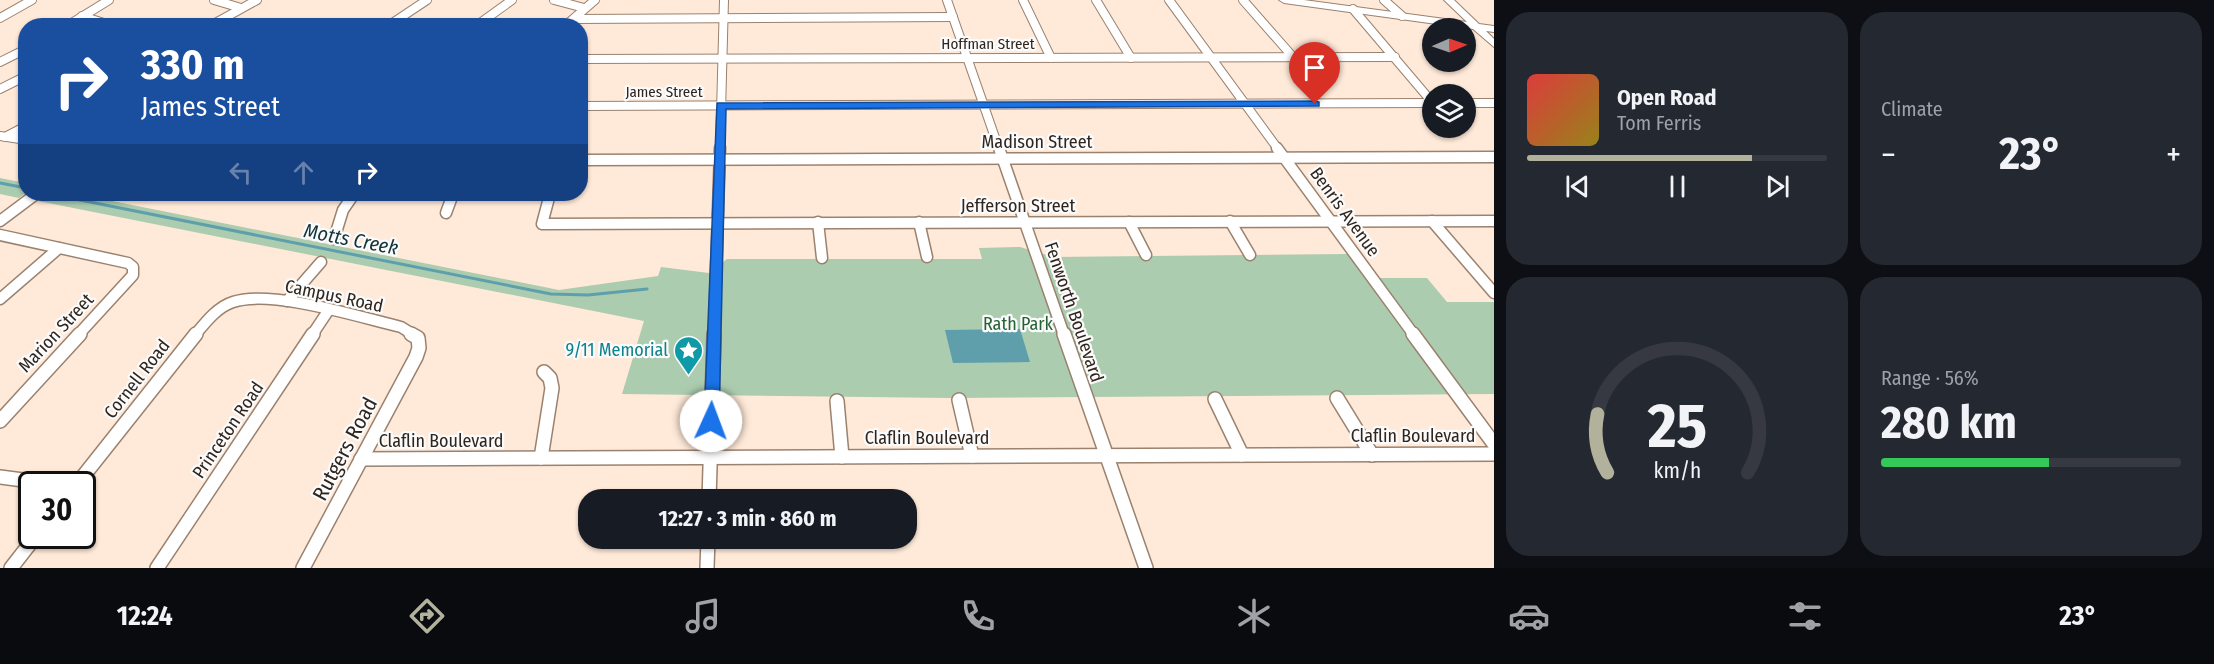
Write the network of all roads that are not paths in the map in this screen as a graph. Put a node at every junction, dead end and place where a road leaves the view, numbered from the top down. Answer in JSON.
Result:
{"nodes":[{"id":1,"x":32,"y":0,"type":"edge"},
{"id":2,"x":109,"y":0,"type":"edge"},
{"id":3,"x":214,"y":0,"type":"edge"},
{"id":4,"x":257,"y":0,"type":"edge"},
{"id":5,"x":427,"y":0,"type":"edge"},
{"id":6,"x":512,"y":0,"type":"edge"},
{"id":7,"x":554,"y":0,"type":"edge"},
{"id":8,"x":596,"y":0,"type":"edge"},
{"id":9,"x":724,"y":0,"type":"edge"},
{"id":10,"x":947,"y":0,"type":"edge"},
{"id":11,"x":1023,"y":0,"type":"edge"},
{"id":12,"x":1096,"y":0,"type":"edge"},
{"id":13,"x":1169,"y":0,"type":"edge"},
{"id":14,"x":1243,"y":0,"type":"edge"},
{"id":15,"x":1284,"y":0,"type":"edge"},
{"id":16,"x":1384,"y":0,"type":"edge"},
{"id":17,"x":1449,"y":0,"type":"edge"},
{"id":18,"x":1313,"y":2,"type":"edge"},
{"id":19,"x":241,"y":8,"type":"junction"},
{"id":20,"x":584,"y":8,"type":"junction"},
{"id":21,"x":1353,"y":9,"type":"junction"},
{"id":22,"x":82,"y":16,"type":"junction"},
{"id":23,"x":1402,"y":16,"type":"junction"},
{"id":24,"x":953,"y":17,"type":"junction"},
{"id":25,"x":0,"y":18,"type":"edge"},
{"id":26,"x":79,"y":18,"type":"edge"},
{"id":27,"x":88,"y":18,"type":"edge"},
{"id":28,"x":224,"y":18,"type":"edge"},
{"id":29,"x":400,"y":18,"type":"edge"},
{"id":30,"x":487,"y":18,"type":"edge"},
{"id":31,"x":575,"y":18,"type":"edge"},
{"id":32,"x":723,"y":18,"type":"junction"},
{"id":33,"x":588,"y":19,"type":"edge"},
{"id":34,"x":1478,"y":28,"type":"junction"},
{"id":35,"x":1494,"y":29,"type":"edge"},
{"id":36,"x":1494,"y":44,"type":"edge"},
{"id":37,"x":18,"y":53,"type":"edge"},
{"id":38,"x":1131,"y":57,"type":"junction"},
{"id":39,"x":1211,"y":57,"type":"junction"},
{"id":40,"x":1293,"y":57,"type":"junction"},
{"id":41,"x":1395,"y":57,"type":"junction"},
{"id":42,"x":967,"y":58,"type":"junction"},
{"id":43,"x":1051,"y":58,"type":"junction"},
{"id":44,"x":588,"y":59,"type":"edge"},
{"id":45,"x":722,"y":59,"type":"junction"},
{"id":46,"x":0,"y":62,"type":"edge"},
{"id":47,"x":18,"y":80,"type":"edge"},
{"id":48,"x":0,"y":89,"type":"edge"},
{"id":49,"x":1422,"y":90,"type":"edge"},
{"id":50,"x":1422,"y":102,"type":"edge"},
{"id":51,"x":1476,"y":103,"type":"edge"},
{"id":52,"x":1494,"y":103,"type":"edge"},
{"id":53,"x":1245,"y":104,"type":"junction"},
{"id":54,"x":983,"y":105,"type":"junction"},
{"id":55,"x":588,"y":106,"type":"edge"},
{"id":56,"x":721,"y":106,"type":"junction"},
{"id":57,"x":18,"y":130,"type":"edge"},
{"id":58,"x":2,"y":137,"type":"edge"},
{"id":59,"x":18,"y":139,"type":"edge"},
{"id":60,"x":1494,"y":157,"type":"edge"},
{"id":61,"x":1285,"y":158,"type":"junction"},
{"id":62,"x":1002,"y":159,"type":"junction"},
{"id":63,"x":588,"y":160,"type":"edge"},
{"id":64,"x":719,"y":160,"type":"junction"},
{"id":65,"x":27,"y":201,"type":"edge"},
{"id":66,"x":349,"y":201,"type":"edge"},
{"id":67,"x":450,"y":201,"type":"edge"},
{"id":68,"x":548,"y":201,"type":"edge"},
{"id":69,"x":446,"y":213,"type":"dead end"},
{"id":70,"x":1494,"y":220,"type":"edge"},
{"id":71,"x":0,"y":221,"type":"edge"},
{"id":72,"x":1230,"y":221,"type":"junction"},
{"id":73,"x":1331,"y":221,"type":"junction"},
{"id":74,"x":1432,"y":221,"type":"junction"},
{"id":75,"x":818,"y":222,"type":"junction"},
{"id":76,"x":919,"y":222,"type":"junction"},
{"id":77,"x":1025,"y":222,"type":"junction"},
{"id":78,"x":1129,"y":222,"type":"junction"},
{"id":79,"x":717,"y":223,"type":"junction"},
{"id":80,"x":0,"y":236,"type":"edge"},
{"id":81,"x":334,"y":239,"type":"dead end"},
{"id":82,"x":59,"y":248,"type":"junction"},
{"id":83,"x":1146,"y":255,"type":"dead end"},
{"id":84,"x":1250,"y":255,"type":"dead end"},
{"id":85,"x":927,"y":257,"type":"dead end"},
{"id":86,"x":822,"y":258,"type":"dead end"},
{"id":87,"x":321,"y":262,"type":"dead end"},
{"id":88,"x":1494,"y":293,"type":"edge"},
{"id":89,"x":0,"y":299,"type":"edge"},
{"id":90,"x":287,"y":301,"type":"junction"},
{"id":91,"x":231,"y":302,"type":"joint"},
{"id":92,"x":328,"y":311,"type":"junction"},
{"id":93,"x":419,"y":348,"type":"joint"},
{"id":94,"x":544,"y":372,"type":"dead end"},
{"id":95,"x":1337,"y":398,"type":"dead end"},
{"id":96,"x":1215,"y":399,"type":"dead end"},
{"id":97,"x":959,"y":400,"type":"dead end"},
{"id":98,"x":837,"y":401,"type":"dead end"},
{"id":99,"x":0,"y":421,"type":"edge"},
{"id":100,"x":1494,"y":444,"type":"edge"},
{"id":101,"x":1372,"y":454,"type":"junction"},
{"id":102,"x":1494,"y":454,"type":"edge"},
{"id":103,"x":1242,"y":455,"type":"junction"},
{"id":104,"x":972,"y":456,"type":"junction"},
{"id":105,"x":1107,"y":456,"type":"junction"},
{"id":106,"x":710,"y":457,"type":"junction"},
{"id":107,"x":842,"y":457,"type":"junction"},
{"id":108,"x":541,"y":458,"type":"junction"},
{"id":109,"x":361,"y":459,"type":"junction"},
{"id":110,"x":87,"y":471,"type":"edge"},
{"id":111,"x":0,"y":477,"type":"edge"},
{"id":112,"x":18,"y":479,"type":"edge"},
{"id":113,"x":709,"y":489,"type":"edge"},
{"id":114,"x":26,"y":549,"type":"edge"},
{"id":115,"x":708,"y":549,"type":"edge"},
{"id":116,"x":11,"y":568,"type":"edge"},
{"id":117,"x":157,"y":568,"type":"edge"},
{"id":118,"x":303,"y":568,"type":"edge"},
{"id":119,"x":707,"y":568,"type":"edge"},
{"id":120,"x":1146,"y":568,"type":"edge"}],
"edges":[{"from":1,"to":25,"type":"street"},
{"from":2,"to":22,"type":"street"},
{"from":3,"to":19,"type":"street"},
{"from":4,"to":19,"type":"street"},
{"from":5,"to":29,"type":"street"},
{"from":6,"to":30,"type":"street"},
{"from":7,"to":20,"type":"street"},
{"from":8,"to":20,"type":"street"},
{"from":9,"to":32,"type":"street"},
{"from":10,"to":24,"type":"street","name":"Fenworth Boulevard"},
{"from":11,"to":43,"type":"street"},
{"from":12,"to":38,"type":"street"},
{"from":13,"to":39,"type":"street","name":"Benris Avenue"},
{"from":14,"to":40,"type":"street"},
{"from":15,"to":18,"type":"main road"},
{"from":16,"to":23,"type":"street"},
{"from":17,"to":34,"type":"main road"},
{"from":18,"to":21,"type":"main road"},
{"from":19,"to":28,"type":"street"},
{"from":20,"to":31,"type":"street"},
{"from":21,"to":23,"type":"main road"},
{"from":21,"to":41,"type":"street"},
{"from":22,"to":26,"type":"street"},
{"from":22,"to":27,"type":"street"},
{"from":23,"to":34,"type":"main road"},
{"from":24,"to":32,"type":"street"},
{"from":24,"to":42,"type":"street","name":"Fenworth Boulevard"},
{"from":32,"to":33,"type":"street"},
{"from":32,"to":45,"type":"street"},
{"from":34,"to":35,"type":"main road"},
{"from":34,"to":36,"type":"main road"},
{"from":37,"to":46,"type":"street"},
{"from":38,"to":39,"type":"street","name":"Hoffman Street"},
{"from":38,"to":43,"type":"street","name":"Hoffman Street"},
{"from":39,"to":40,"type":"street","name":"Hoffman Street"},
{"from":39,"to":53,"type":"street","name":"Benris Avenue"},
{"from":40,"to":41,"type":"street","name":"Hoffman Street"},
{"from":41,"to":49,"type":"street"},
{"from":42,"to":43,"type":"street","name":"Hoffman Street"},
{"from":42,"to":45,"type":"street","name":"Hoffman Street"},
{"from":42,"to":54,"type":"street","name":"Fenworth Boulevard"},
{"from":44,"to":45,"type":"street","name":"Hoffman Street"},
{"from":45,"to":56,"type":"street"},
{"from":47,"to":48,"type":"street"},
{"from":50,"to":53,"type":"street","name":"James Street"},
{"from":51,"to":52,"type":"street"},
{"from":53,"to":54,"type":"street","name":"James Street"},
{"from":53,"to":61,"type":"street","name":"Benris Avenue"},
{"from":54,"to":56,"type":"street","name":"James Street"},
{"from":54,"to":62,"type":"street","name":"Fenworth Boulevard"},
{"from":55,"to":56,"type":"street","name":"James Street"},
{"from":56,"to":64,"type":"street"},
{"from":57,"to":58,"type":"street"},
{"from":58,"to":59,"type":"street"},
{"from":60,"to":61,"type":"street","name":"Madison Street"},
{"from":61,"to":62,"type":"street","name":"Madison Street"},
{"from":61,"to":73,"type":"street","name":"Benris Avenue"},
{"from":62,"to":64,"type":"street","name":"Madison Street"},
{"from":62,"to":77,"type":"street","name":"Fenworth Boulevard"},
{"from":63,"to":64,"type":"street","name":"Madison Street"},
{"from":64,"to":79,"type":"street"},
{"from":65,"to":71,"type":"street"},
{"from":66,"to":81,"type":"street"},
{"from":67,"to":69,"type":"street"},
{"from":68,"to":79,"type":"street","name":"Jefferson Street"},
{"from":70,"to":74,"type":"street","name":"Jefferson Street"},
{"from":72,"to":73,"type":"street","name":"Jefferson Street"},
{"from":72,"to":78,"type":"street","name":"Jefferson Street"},
{"from":72,"to":84,"type":"street"},
{"from":73,"to":74,"type":"street","name":"Jefferson Street"},
{"from":73,"to":100,"type":"street","name":"Benris Avenue"},
{"from":74,"to":88,"type":"street"},
{"from":75,"to":76,"type":"street","name":"Jefferson Street"},
{"from":75,"to":79,"type":"street","name":"Jefferson Street"},
{"from":75,"to":86,"type":"street"},
{"from":76,"to":77,"type":"street","name":"Jefferson Street"},
{"from":76,"to":85,"type":"street"},
{"from":77,"to":78,"type":"street","name":"Jefferson Street"},
{"from":77,"to":105,"type":"street","name":"Fenworth Boulevard"},
{"from":78,"to":83,"type":"street"},
{"from":79,"to":106,"type":"street"},
{"from":80,"to":82,"type":"street"},
{"from":82,"to":89,"type":"street"},
{"from":82,"to":99,"type":"street","name":"Marion Street"},
{"from":87,"to":90,"type":"street"},
{"from":90,"to":91,"type":"street","name":"Campus Road"},
{"from":90,"to":92,"type":"street","name":"Campus Road"},
{"from":91,"to":110,"type":"street","name":"Cornell Road"},
{"from":92,"to":93,"type":"street","name":"Campus Road"},
{"from":92,"to":117,"type":"street","name":"Princeton Road"},
{"from":93,"to":109,"type":"street","name":"Rutgers Road"},
{"from":94,"to":108,"type":"street"},
{"from":95,"to":101,"type":"street"},
{"from":96,"to":103,"type":"street"},
{"from":97,"to":104,"type":"street"},
{"from":98,"to":107,"type":"street"},
{"from":101,"to":102,"type":"street","name":"Claflin Boulevard"},
{"from":101,"to":103,"type":"street","name":"Claflin Boulevard"},
{"from":103,"to":105,"type":"street","name":"Claflin Boulevard"},
{"from":104,"to":105,"type":"street","name":"Claflin Boulevard"},
{"from":104,"to":107,"type":"street","name":"Claflin Boulevard"},
{"from":105,"to":120,"type":"street","name":"Fenworth Boulevard"},
{"from":106,"to":107,"type":"street","name":"Claflin Boulevard"},
{"from":106,"to":108,"type":"street","name":"Claflin Boulevard"},
{"from":106,"to":113,"type":"street"},
{"from":108,"to":109,"type":"street","name":"Claflin Boulevard"},
{"from":109,"to":118,"type":"street","name":"Rutgers Road"},
{"from":111,"to":112,"type":"street"},
{"from":114,"to":116,"type":"street"},
{"from":115,"to":119,"type":"street"}]}
